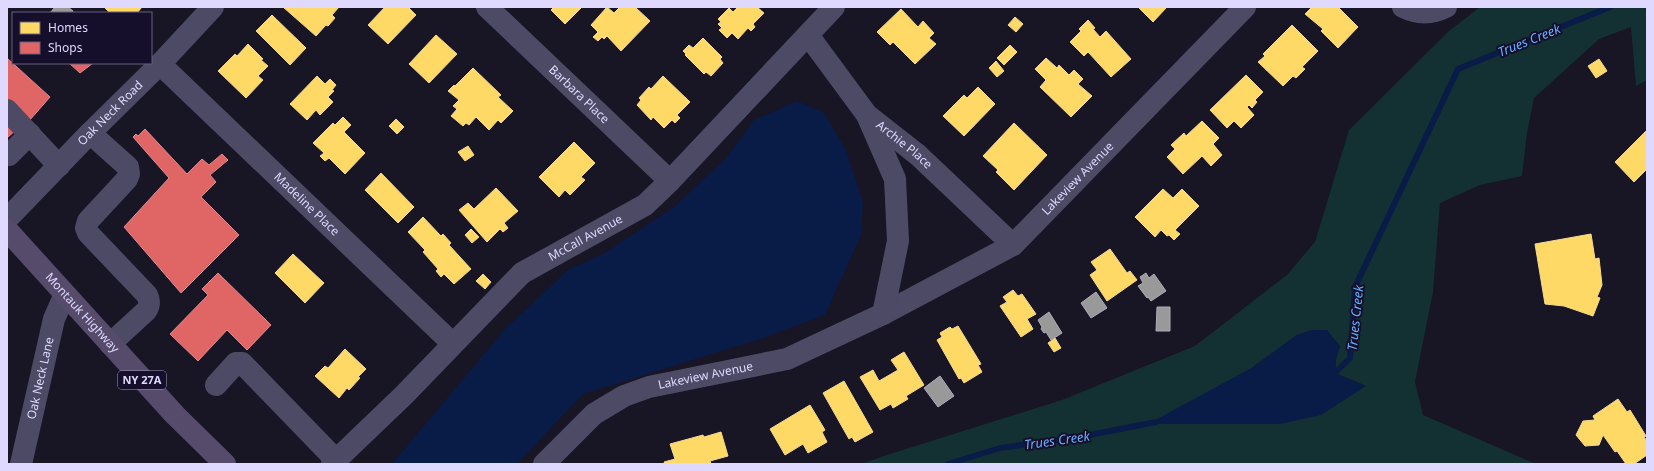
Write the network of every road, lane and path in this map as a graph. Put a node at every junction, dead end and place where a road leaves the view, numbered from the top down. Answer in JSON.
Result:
{"nodes":[{"id":1,"x":213,"y":7,"type":"edge"},
{"id":2,"x":487,"y":7,"type":"edge"},
{"id":3,"x":834,"y":7,"type":"edge"},
{"id":4,"x":1245,"y":7,"type":"edge"},
{"id":5,"x":1403,"y":7,"type":"edge"},
{"id":6,"x":1446,"y":7,"type":"edge"},
{"id":7,"x":808,"y":34,"type":"junction"},
{"id":8,"x":160,"y":64,"type":"junction"},
{"id":9,"x":7,"y":110,"type":"edge"},
{"id":10,"x":867,"y":115,"type":"junction"},
{"id":11,"x":90,"y":133,"type":"junction"},
{"id":12,"x":30,"y":134,"type":"junction"},
{"id":13,"x":8,"y":155,"type":"edge"},
{"id":14,"x":59,"y":166,"type":"junction"},
{"id":15,"x":670,"y":181,"type":"junction"},
{"id":16,"x":7,"y":219,"type":"edge"},
{"id":17,"x":7,"y":230,"type":"edge"},
{"id":18,"x":1013,"y":245,"type":"junction"},
{"id":19,"x":65,"y":294,"type":"junction"},
{"id":20,"x":883,"y":314,"type":"junction"},
{"id":21,"x":110,"y":344,"type":"junction"},
{"id":22,"x":453,"y":344,"type":"junction"},
{"id":23,"x":216,"y":385,"type":"dead end"},
{"id":24,"x":334,"y":462,"type":"edge"},
{"id":25,"x":21,"y":464,"type":"edge"},
{"id":26,"x":225,"y":464,"type":"edge"},
{"id":27,"x":544,"y":464,"type":"edge"}],
"edges":[{"from":1,"to":8,"type":"street","name":"Oak Neck Road"},
{"from":2,"to":15,"type":"street","name":"Barbara Place"},
{"from":3,"to":7,"type":"street","name":"McCall Avenue"},
{"from":4,"to":18,"type":"street","name":"Lakeview Avenue"},
{"from":5,"to":6,"type":"street"},
{"from":7,"to":10,"type":"street","name":"Archie Place"},
{"from":7,"to":15,"type":"street","name":"McCall Avenue"},
{"from":8,"to":11,"type":"street","name":"Oak Neck Road"},
{"from":8,"to":22,"type":"street","name":"Madeline Place"},
{"from":9,"to":12,"type":"street"},
{"from":10,"to":18,"type":"street","name":"Archie Place"},
{"from":10,"to":20,"type":"street"},
{"from":11,"to":14,"type":"street","name":"Oak Neck Road"},
{"from":11,"to":21,"type":"street"},
{"from":12,"to":13,"type":"street"},
{"from":12,"to":14,"type":"street"},
{"from":14,"to":16,"type":"street","name":"Oak Neck Road"},
{"from":15,"to":22,"type":"street","name":"McCall Avenue"},
{"from":17,"to":19,"type":"main road","name":"Montauk Highway","number":"NY 27A"},
{"from":18,"to":20,"type":"street","name":"Lakeview Avenue"},
{"from":19,"to":21,"type":"main road","name":"Montauk Highway","number":"NY 27A"},
{"from":19,"to":25,"type":"street","name":"Oak Neck Lane"},
{"from":20,"to":27,"type":"street","name":"Lakeview Avenue"},
{"from":21,"to":26,"type":"main road","name":"Montauk Highway","number":"NY 27A"},
{"from":22,"to":24,"type":"street","name":"McCall Avenue"},
{"from":23,"to":24,"type":"street"}]}
